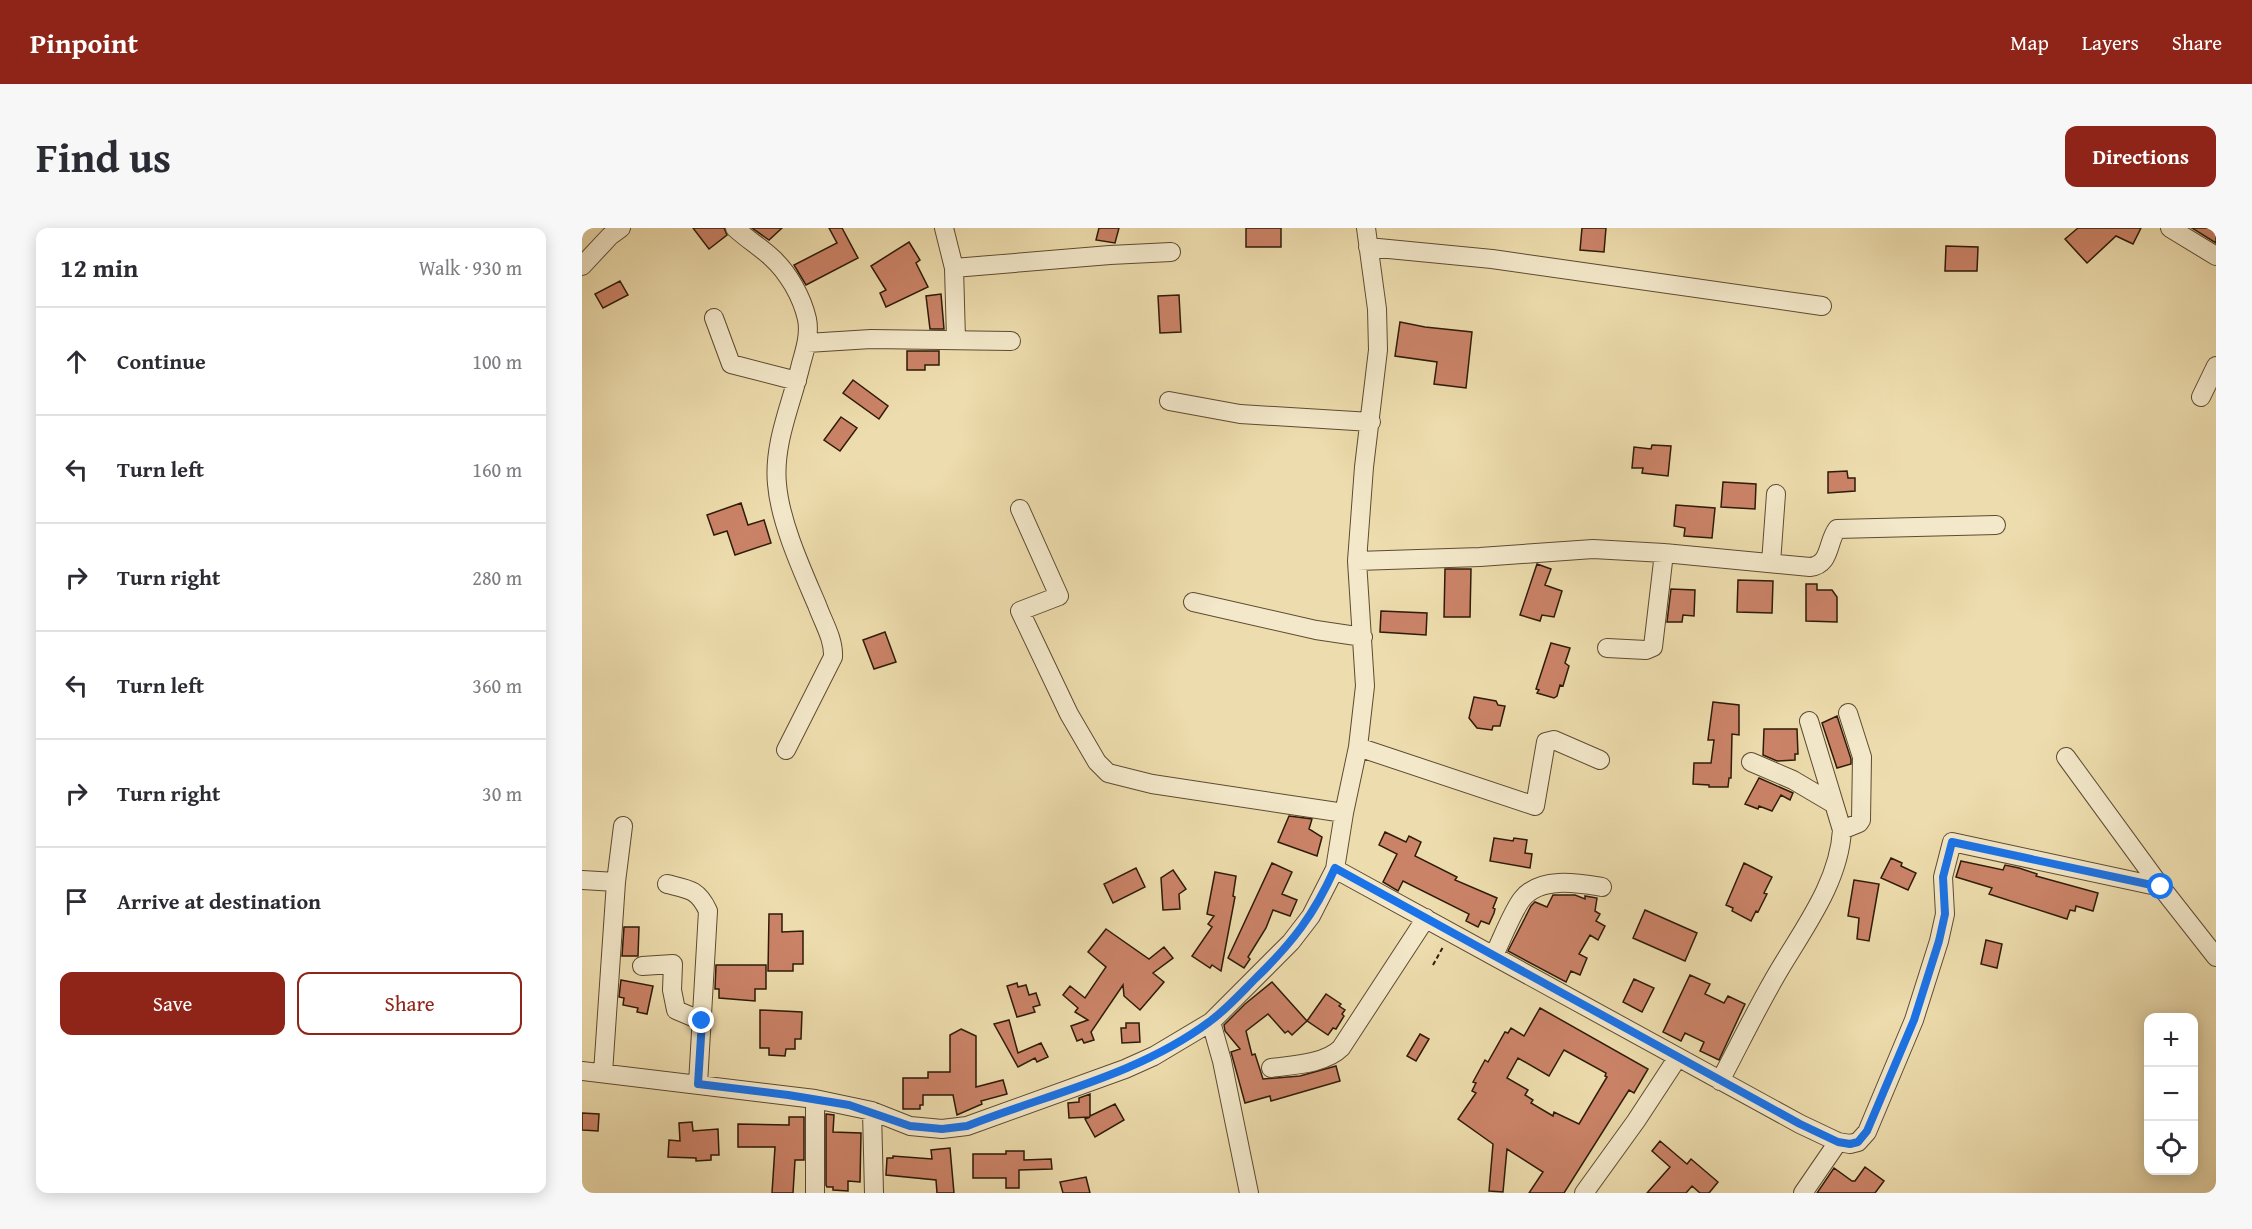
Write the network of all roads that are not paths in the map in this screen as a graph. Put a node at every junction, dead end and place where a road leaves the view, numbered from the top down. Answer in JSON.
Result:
{"nodes":[{"id":1,"x":621,"y":228,"type":"edge"},
{"id":2,"x":735,"y":228,"type":"edge"},
{"id":3,"x":944,"y":228,"type":"edge"},
{"id":4,"x":1365,"y":228,"type":"edge"},
{"id":5,"x":2170,"y":228,"type":"edge"},
{"id":6,"x":1368,"y":247,"type":"junction"},
{"id":7,"x":1171,"y":252,"type":"dead end"},
{"id":8,"x":2216,"y":256,"type":"edge"},
{"id":9,"x":582,"y":266,"type":"edge"},
{"id":10,"x":954,"y":268,"type":"junction"},
{"id":11,"x":1822,"y":306,"type":"dead end"},
{"id":12,"x":714,"y":318,"type":"dead end"},
{"id":13,"x":956,"y":339,"type":"junction"},
{"id":14,"x":1011,"y":341,"type":"dead end"},
{"id":15,"x":807,"y":343,"type":"junction"},
{"id":16,"x":2216,"y":366,"type":"edge"},
{"id":17,"x":797,"y":381,"type":"junction"},
{"id":18,"x":2201,"y":397,"type":"dead end"},
{"id":19,"x":1169,"y":400,"type":"dead end"},
{"id":20,"x":1371,"y":422,"type":"junction"},
{"id":21,"x":1776,"y":494,"type":"dead end"},
{"id":22,"x":1020,"y":509,"type":"dead end"},
{"id":23,"x":1996,"y":525,"type":"dead end"},
{"id":24,"x":1664,"y":553,"type":"junction"},
{"id":25,"x":1357,"y":561,"type":"junction"},
{"id":26,"x":1771,"y":563,"type":"junction"},
{"id":27,"x":1193,"y":602,"type":"dead end"},
{"id":28,"x":1363,"y":637,"type":"junction"},
{"id":29,"x":1607,"y":648,"type":"dead end"},
{"id":30,"x":1848,"y":713,"type":"dead end"},
{"id":31,"x":1809,"y":720,"type":"dead end"},
{"id":32,"x":1358,"y":747,"type":"junction"},
{"id":33,"x":786,"y":750,"type":"dead end"},
{"id":34,"x":2066,"y":757,"type":"dead end"},
{"id":35,"x":1600,"y":760,"type":"dead end"},
{"id":36,"x":1751,"y":762,"type":"dead end"},
{"id":37,"x":1832,"y":803,"type":"junction"},
{"id":38,"x":1344,"y":813,"type":"junction"},
{"id":39,"x":623,"y":826,"type":"dead end"},
{"id":40,"x":1842,"y":830,"type":"junction"},
{"id":41,"x":1335,"y":868,"type":"junction"},
{"id":42,"x":582,"y":880,"type":"edge"},
{"id":43,"x":616,"y":882,"type":"junction"},
{"id":44,"x":667,"y":885,"type":"dead end"},
{"id":45,"x":1602,"y":886,"type":"dead end"},
{"id":46,"x":2161,"y":887,"type":"junction"},
{"id":47,"x":1426,"y":918,"type":"junction"},
{"id":48,"x":1492,"y":947,"type":"junction"},
{"id":49,"x":2216,"y":957,"type":"edge"},
{"id":50,"x":642,"y":966,"type":"dead end"},
{"id":51,"x":702,"y":1021,"type":"junction"},
{"id":52,"x":1211,"y":1022,"type":"junction"},
{"id":53,"x":1678,"y":1057,"type":"junction"},
{"id":54,"x":1271,"y":1068,"type":"dead end"},
{"id":55,"x":582,"y":1071,"type":"edge"},
{"id":56,"x":603,"y":1073,"type":"junction"},
{"id":57,"x":1720,"y":1081,"type":"junction"},
{"id":58,"x":698,"y":1084,"type":"junction"},
{"id":59,"x":815,"y":1099,"type":"junction"},
{"id":60,"x":872,"y":1111,"type":"junction"},
{"id":61,"x":1838,"y":1142,"type":"junction"},
{"id":62,"x":815,"y":1193,"type":"edge"},
{"id":63,"x":874,"y":1193,"type":"edge"},
{"id":64,"x":1249,"y":1193,"type":"edge"},
{"id":65,"x":1584,"y":1193,"type":"edge"},
{"id":66,"x":1803,"y":1193,"type":"edge"}],
"edges":[{"from":1,"to":9,"type":"street"},
{"from":2,"to":15,"type":"street"},
{"from":3,"to":10,"type":"street"},
{"from":4,"to":6,"type":"street"},
{"from":5,"to":8,"type":"street"},
{"from":6,"to":11,"type":"street"},
{"from":6,"to":20,"type":"street"},
{"from":7,"to":10,"type":"street"},
{"from":10,"to":13,"type":"street"},
{"from":12,"to":17,"type":"street"},
{"from":13,"to":14,"type":"street"},
{"from":13,"to":15,"type":"street"},
{"from":15,"to":17,"type":"street"},
{"from":16,"to":18,"type":"street"},
{"from":17,"to":33,"type":"street"},
{"from":19,"to":20,"type":"street"},
{"from":20,"to":25,"type":"street"},
{"from":21,"to":26,"type":"street"},
{"from":22,"to":38,"type":"street"},
{"from":23,"to":26,"type":"street"},
{"from":24,"to":25,"type":"street"},
{"from":24,"to":26,"type":"street"},
{"from":24,"to":29,"type":"street"},
{"from":25,"to":28,"type":"street"},
{"from":27,"to":28,"type":"street"},
{"from":28,"to":32,"type":"street"},
{"from":30,"to":40,"type":"street"},
{"from":31,"to":37,"type":"street"},
{"from":32,"to":35,"type":"street"},
{"from":32,"to":38,"type":"street"},
{"from":34,"to":46,"type":"street"},
{"from":36,"to":37,"type":"street"},
{"from":37,"to":40,"type":"street"},
{"from":38,"to":41,"type":"street"},
{"from":39,"to":43,"type":"street"},
{"from":40,"to":57,"type":"street"},
{"from":41,"to":47,"type":"street"},
{"from":41,"to":52,"type":"street"},
{"from":42,"to":43,"type":"street"},
{"from":43,"to":56,"type":"street"},
{"from":44,"to":51,"type":"street"},
{"from":45,"to":48,"type":"street"},
{"from":46,"to":49,"type":"street"},
{"from":46,"to":61,"type":"street"},
{"from":47,"to":48,"type":"street"},
{"from":47,"to":54,"type":"street"},
{"from":48,"to":53,"type":"street"},
{"from":50,"to":51,"type":"street"},
{"from":51,"to":58,"type":"street"},
{"from":52,"to":60,"type":"street"},
{"from":52,"to":64,"type":"street"},
{"from":53,"to":57,"type":"street"},
{"from":53,"to":65,"type":"street"},
{"from":55,"to":56,"type":"street"},
{"from":56,"to":58,"type":"street"},
{"from":57,"to":61,"type":"street"},
{"from":58,"to":59,"type":"street"},
{"from":59,"to":60,"type":"street"},
{"from":59,"to":62,"type":"street"},
{"from":60,"to":63,"type":"street"},
{"from":61,"to":66,"type":"street"}]}
